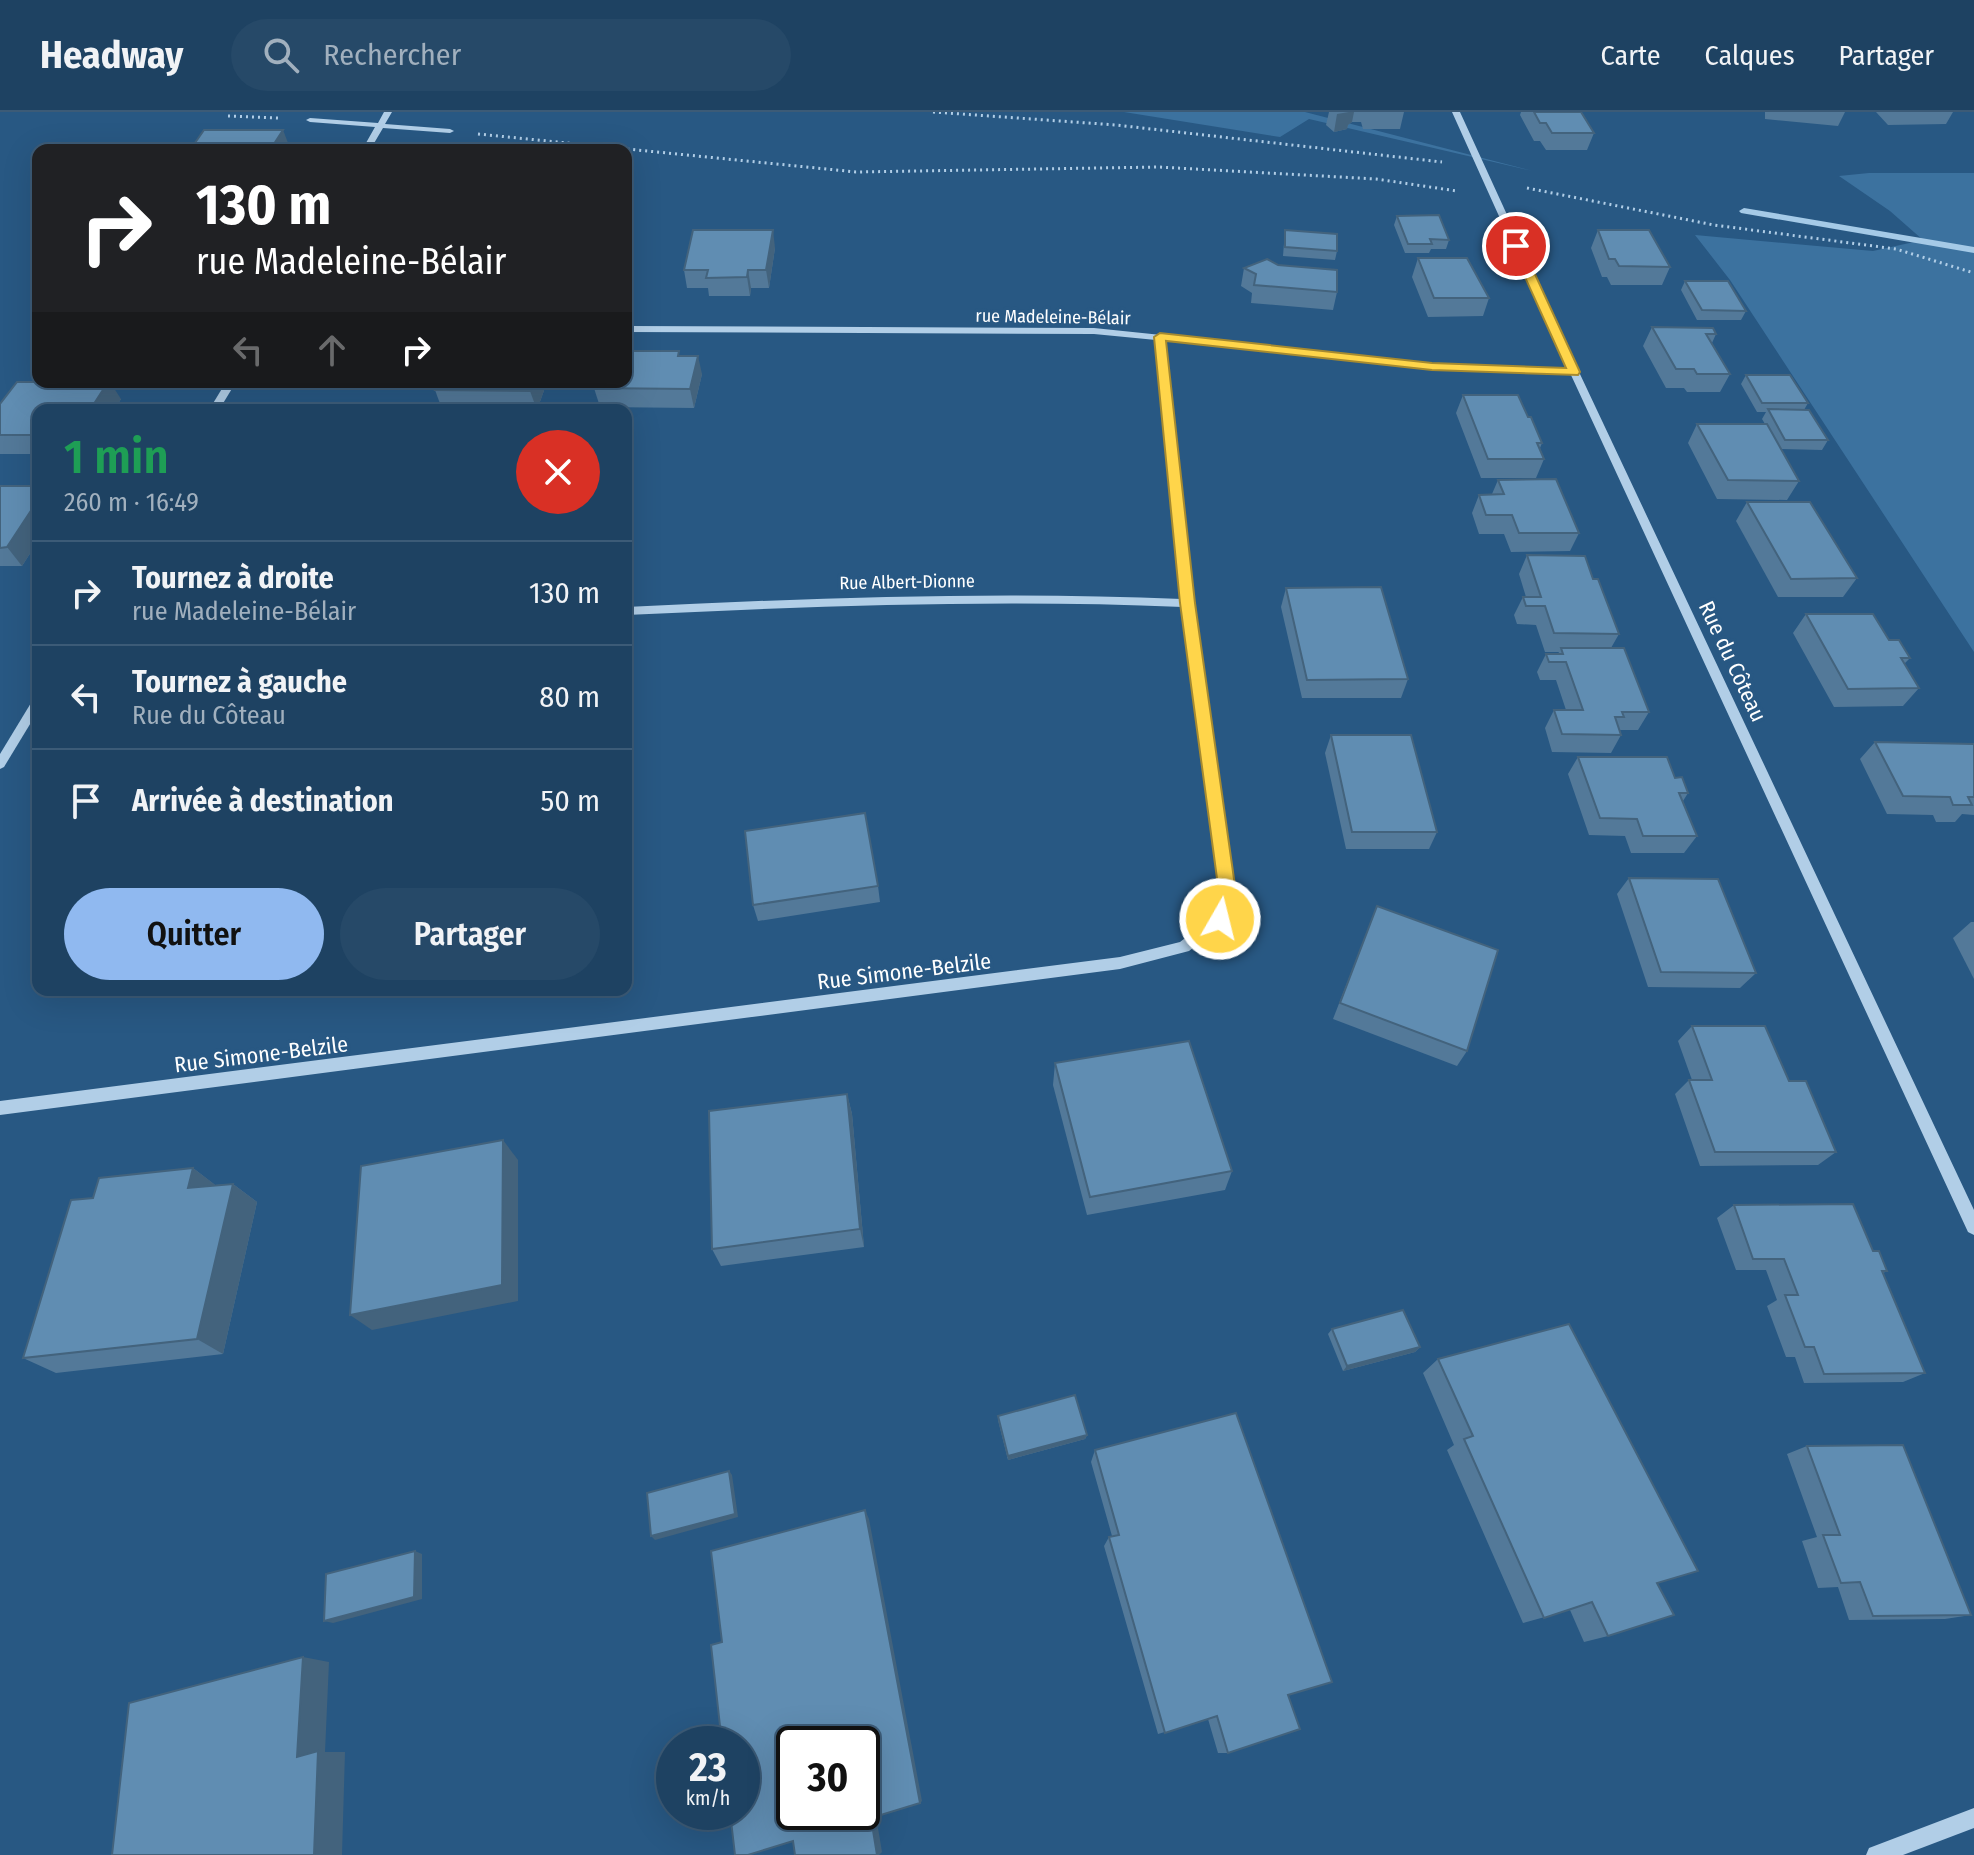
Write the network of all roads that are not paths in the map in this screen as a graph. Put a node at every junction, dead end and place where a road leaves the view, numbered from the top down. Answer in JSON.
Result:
{"nodes":[{"id":1,"x":388,"y":112,"type":"edge"},
{"id":2,"x":1456,"y":112,"type":"edge"},
{"id":3,"x":310,"y":120,"type":"dead end"},
{"id":4,"x":381,"y":124,"type":"junction"},
{"id":5,"x":450,"y":131,"type":"road end"},
{"id":6,"x":369,"y":144,"type":"edge"},
{"id":7,"x":632,"y":329,"type":"edge"},
{"id":8,"x":1160,"y":337,"type":"junction"},
{"id":9,"x":1574,"y":372,"type":"junction"},
{"id":10,"x":1188,"y":603,"type":"junction"},
{"id":11,"x":632,"y":611,"type":"edge"},
{"id":12,"x":32,"y":711,"type":"edge"},
{"id":13,"x":0,"y":764,"type":"edge"},
{"id":14,"x":0,"y":1108,"type":"edge"},
{"id":15,"x":1974,"y":1227,"type":"edge"},
{"id":16,"x":1974,"y":1818,"type":"edge"},
{"id":17,"x":1876,"y":1855,"type":"edge"}],
"edges":[{"from":1,"to":4,"type":"street"},
{"from":2,"to":9,"type":"street","name":"Rue du Côteau"},
{"from":3,"to":4,"type":"street"},
{"from":4,"to":5,"type":"street"},
{"from":4,"to":6,"type":"street"},
{"from":7,"to":8,"type":"street","name":"rue Madeleine-Bélair"},
{"from":8,"to":9,"type":"street","name":"rue Madeleine-Bélair"},
{"from":8,"to":10,"type":"street","name":"Rue Simone-Belzile"},
{"from":9,"to":15,"type":"street","name":"Rue du Côteau"},
{"from":10,"to":11,"type":"street","name":"Rue Albert-Dionne"},
{"from":10,"to":14,"type":"street","name":"Rue Simone-Belzile"},
{"from":12,"to":13,"type":"street"},
{"from":16,"to":17,"type":"street"}]}
